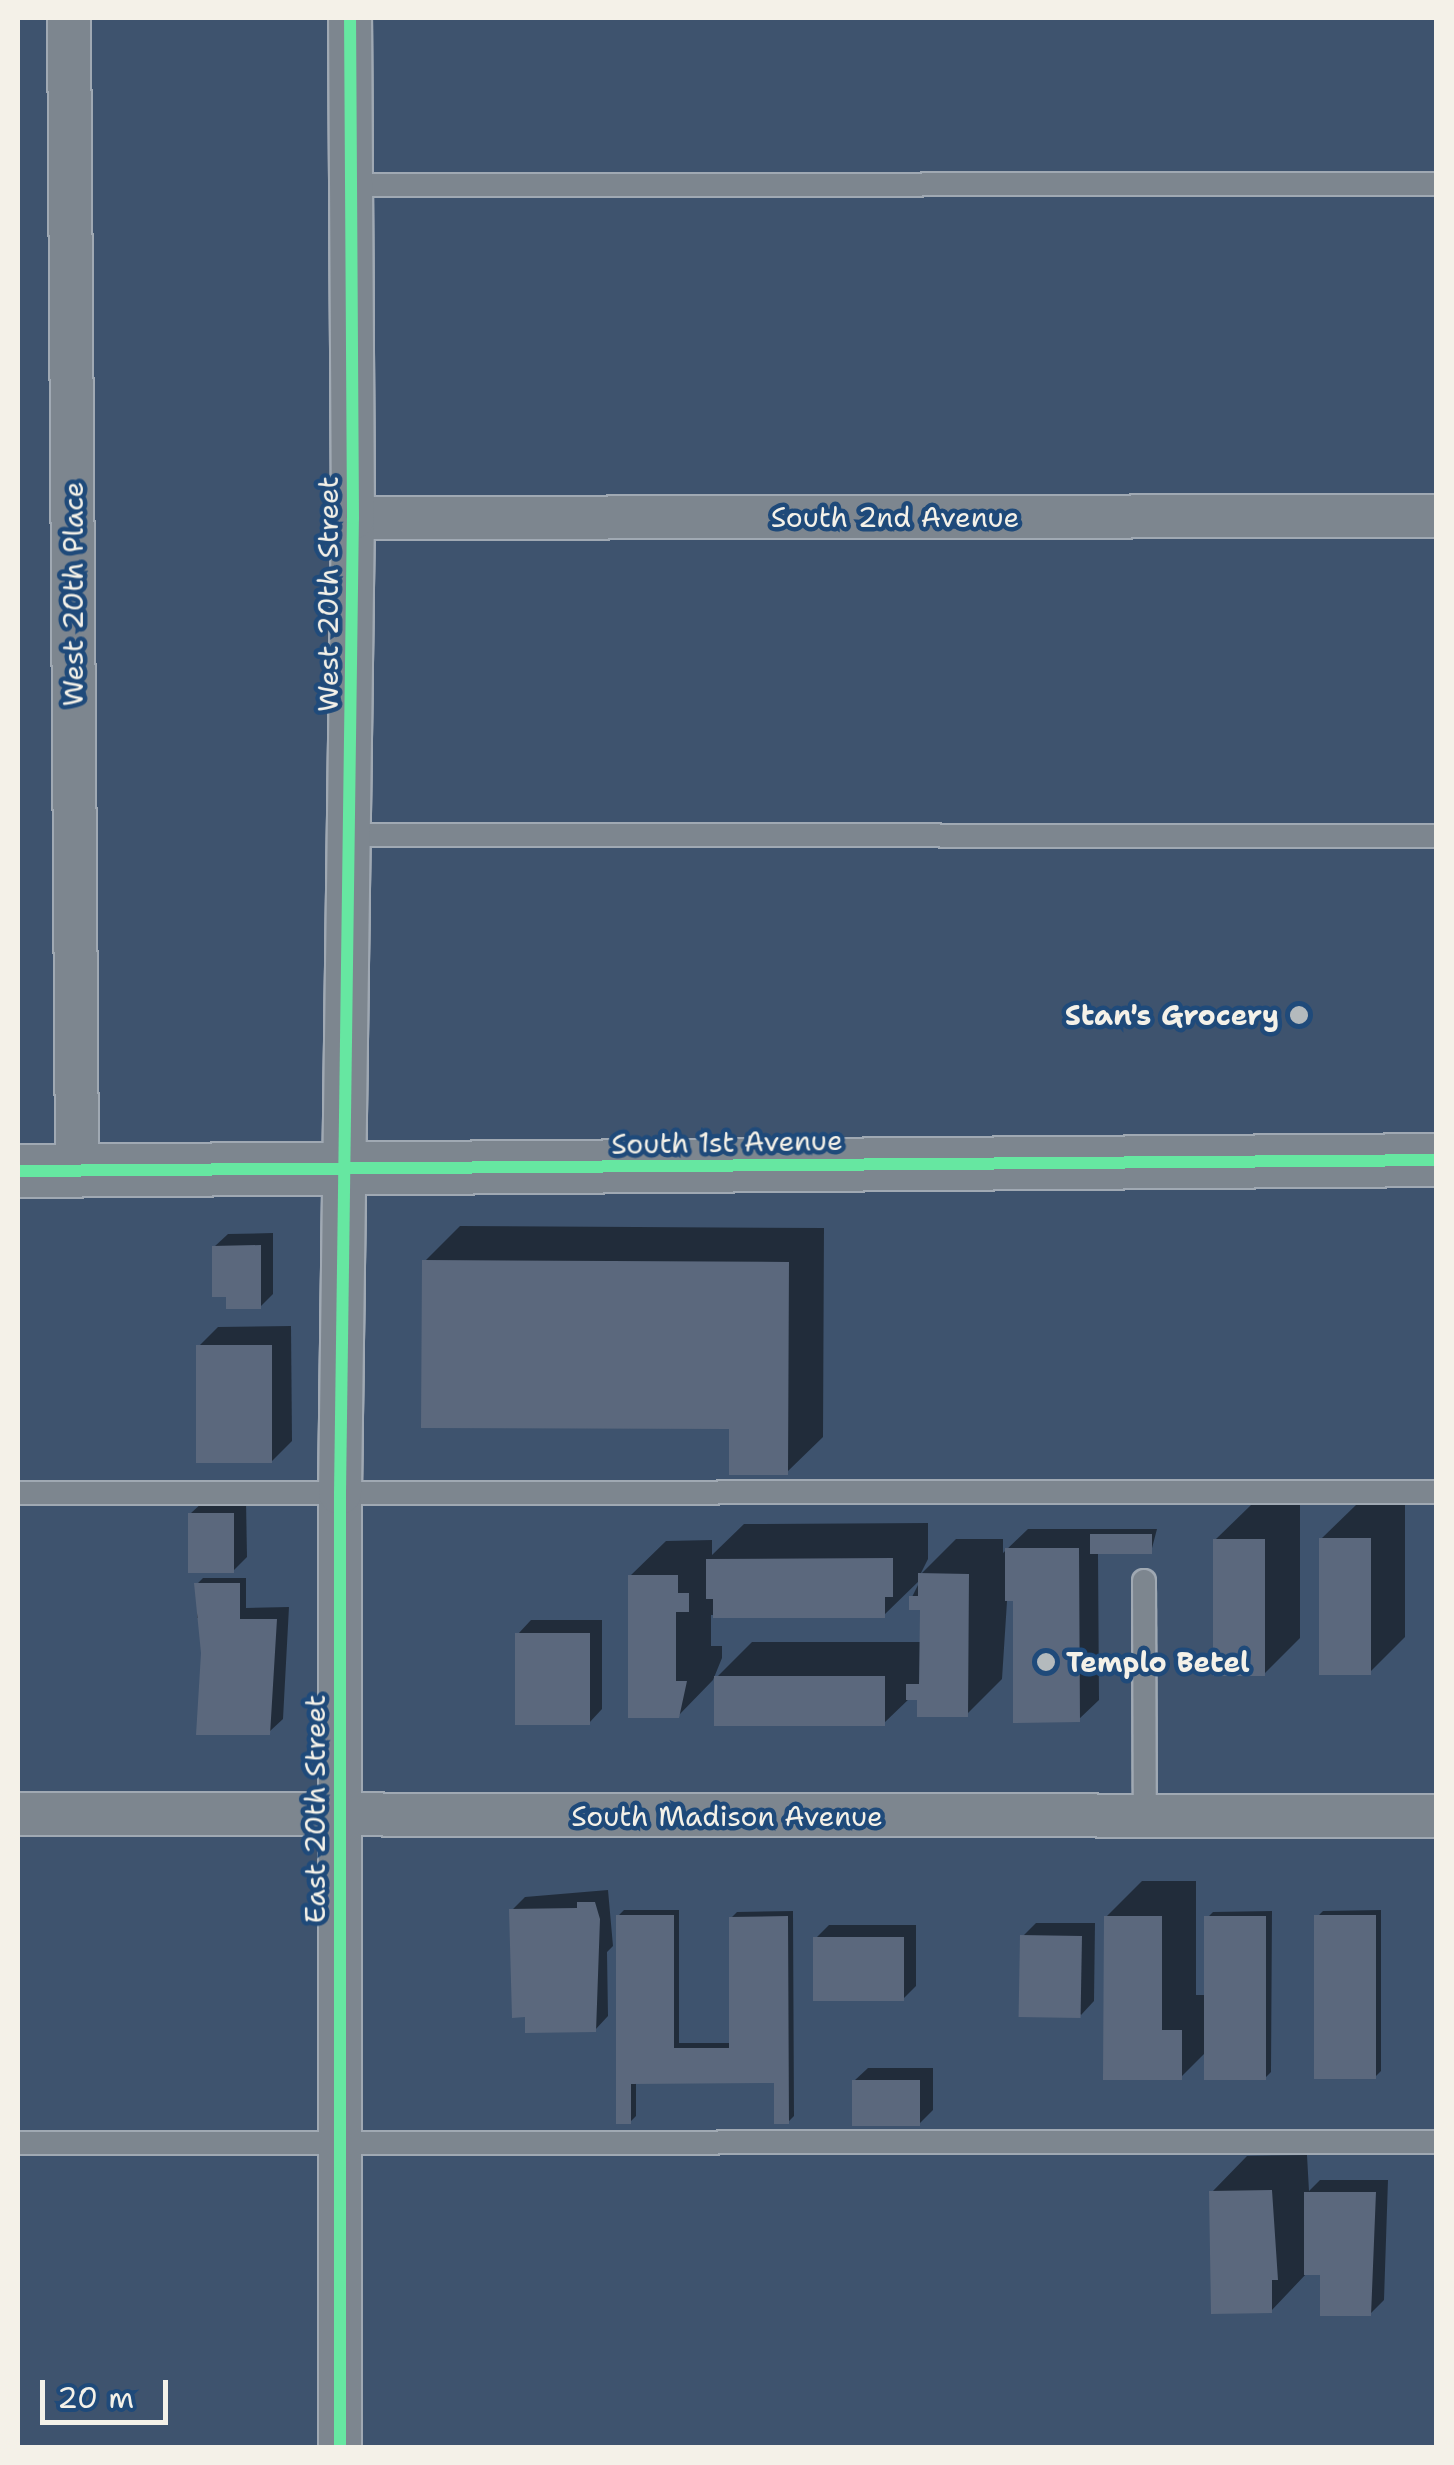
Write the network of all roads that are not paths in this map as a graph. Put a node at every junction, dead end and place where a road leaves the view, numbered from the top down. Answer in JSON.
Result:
{"nodes":[{"id":1,"x":69,"y":18,"type":"edge"},
{"id":2,"x":350,"y":18,"type":"edge"},
{"id":3,"x":1436,"y":184,"type":"edge"},
{"id":4,"x":352,"y":185,"type":"junction"},
{"id":5,"x":1436,"y":516,"type":"edge"},
{"id":6,"x":353,"y":518,"type":"junction"},
{"id":7,"x":352,"y":835,"type":"junction"},
{"id":8,"x":1436,"y":836,"type":"edge"},
{"id":9,"x":1436,"y":1160,"type":"edge"},
{"id":10,"x":18,"y":1171,"type":"edge"},
{"id":11,"x":77,"y":1171,"type":"junction"},
{"id":12,"x":348,"y":1171,"type":"junction"},
{"id":13,"x":1436,"y":1492,"type":"edge"},
{"id":14,"x":18,"y":1493,"type":"edge"},
{"id":15,"x":340,"y":1493,"type":"junction"},
{"id":16,"x":1144,"y":1582,"type":"dead end"},
{"id":17,"x":18,"y":1814,"type":"edge"},
{"id":18,"x":1145,"y":1816,"type":"junction"},
{"id":19,"x":1436,"y":1816,"type":"edge"},
{"id":20,"x":340,"y":1817,"type":"junction"},
{"id":21,"x":18,"y":2142,"type":"edge"},
{"id":22,"x":340,"y":2142,"type":"junction"},
{"id":23,"x":1436,"y":2142,"type":"edge"},
{"id":24,"x":340,"y":2448,"type":"edge"}],
"edges":[{"from":1,"to":11,"type":"street","name":"West 20th Place"},
{"from":2,"to":4,"type":"street","name":"West 20th Street"},
{"from":3,"to":4,"type":"lane"},
{"from":4,"to":6,"type":"street","name":"West 20th Street"},
{"from":5,"to":6,"type":"street","name":"South 2nd Avenue"},
{"from":6,"to":7,"type":"street","name":"West 20th Street"},
{"from":7,"to":8,"type":"lane"},
{"from":7,"to":12,"type":"street","name":"West 20th Street"},
{"from":9,"to":12,"type":"street","name":"South 1st Avenue"},
{"from":10,"to":11,"type":"street","name":"South 1st Avenue"},
{"from":11,"to":12,"type":"street","name":"South 1st Avenue"},
{"from":12,"to":15,"type":"street","name":"East 20th Street"},
{"from":13,"to":15,"type":"lane"},
{"from":14,"to":15,"type":"lane"},
{"from":15,"to":20,"type":"street","name":"East 20th Street"},
{"from":16,"to":18,"type":"lane"},
{"from":17,"to":20,"type":"street","name":"South Madison Avenue"},
{"from":18,"to":19,"type":"street","name":"South Madison Avenue"},
{"from":18,"to":20,"type":"street","name":"South Madison Avenue"},
{"from":20,"to":22,"type":"street","name":"East 20th Street"},
{"from":21,"to":22,"type":"lane"},
{"from":22,"to":23,"type":"lane"},
{"from":22,"to":24,"type":"street","name":"East 20th Street"}]}
